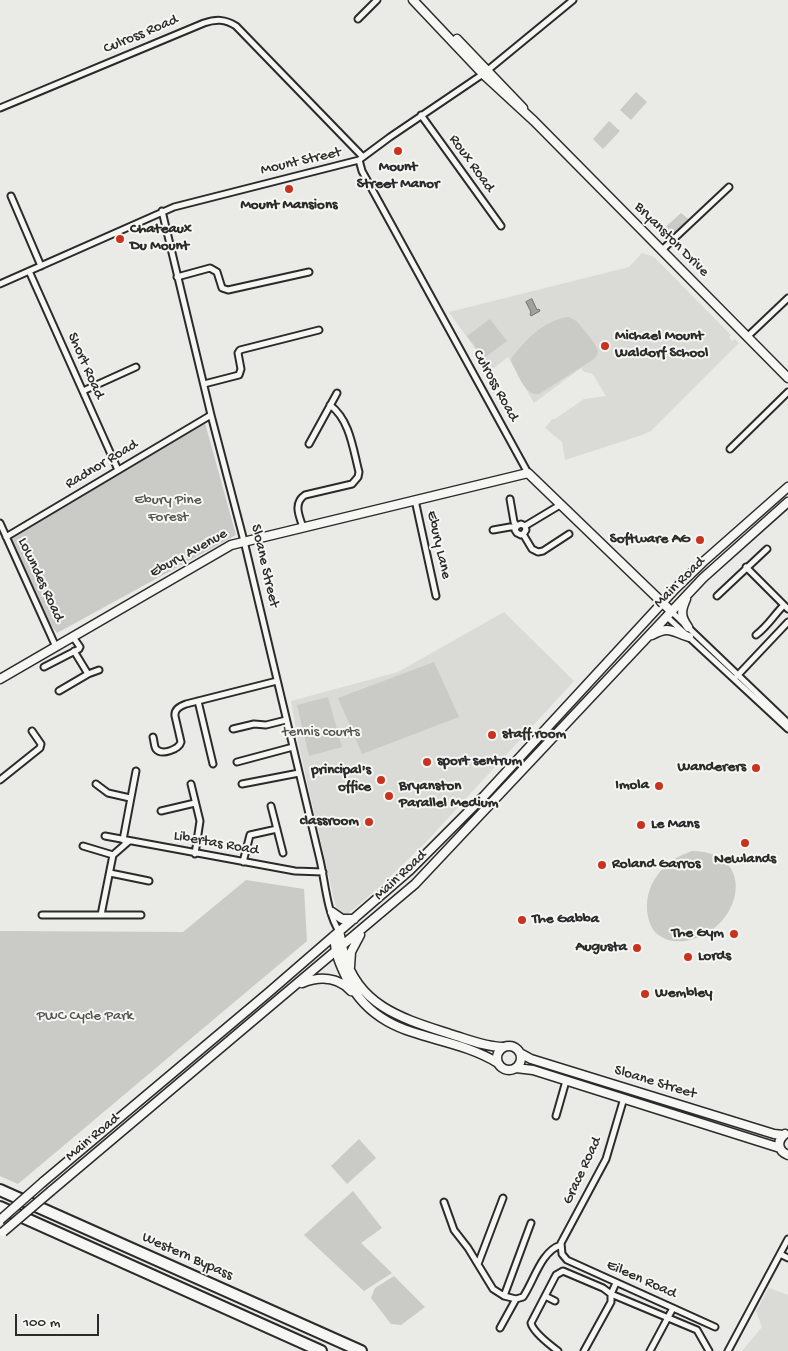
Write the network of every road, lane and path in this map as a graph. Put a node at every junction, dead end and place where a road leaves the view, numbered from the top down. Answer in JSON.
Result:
{"nodes":[{"id":1,"x":377,"y":0,"type":"edge"},
{"id":2,"x":414,"y":0,"type":"edge"},
{"id":3,"x":572,"y":0,"type":"edge"},
{"id":4,"x":358,"y":19,"type":"dead end"},
{"id":5,"x":518,"y":36,"type":"dead end"},
{"id":6,"x":522,"y":41,"type":"junction"},
{"id":7,"x":486,"y":72,"type":"junction"},
{"id":8,"x":0,"y":108,"type":"edge"},
{"id":9,"x":422,"y":115,"type":"junction"},
{"id":10,"x":361,"y":159,"type":"junction"},
{"id":11,"x":729,"y":187,"type":"dead end"},
{"id":12,"x":11,"y":196,"type":"dead end"},
{"id":13,"x":162,"y":211,"type":"junction"},
{"id":14,"x":501,"y":226,"type":"dead end"},
{"id":15,"x":662,"y":250,"type":"junction"},
{"id":16,"x":41,"y":266,"type":"junction"},
{"id":17,"x":29,"y":271,"type":"junction"},
{"id":18,"x":309,"y":272,"type":"dead end"},
{"id":19,"x":177,"y":277,"type":"junction"},
{"id":20,"x":0,"y":284,"type":"edge"},
{"id":21,"x":788,"y":298,"type":"edge"},
{"id":22,"x":319,"y":330,"type":"dead end"},
{"id":23,"x":747,"y":337,"type":"junction"},
{"id":24,"x":136,"y":367,"type":"dead end"},
{"id":25,"x":788,"y":378,"type":"edge"},
{"id":26,"x":204,"y":384,"type":"junction"},
{"id":27,"x":83,"y":391,"type":"junction"},
{"id":28,"x":788,"y":392,"type":"edge"},
{"id":29,"x":337,"y":393,"type":"dead end"},
{"id":30,"x":330,"y":405,"type":"junction"},
{"id":31,"x":211,"y":416,"type":"junction"},
{"id":32,"x":309,"y":444,"type":"dead end"},
{"id":33,"x":730,"y":449,"type":"dead end"},
{"id":34,"x":118,"y":470,"type":"junction"},
{"id":35,"x":528,"y":473,"type":"junction"},
{"id":36,"x":788,"y":487,"type":"edge"},
{"id":37,"x":510,"y":499,"type":"dead end"},
{"id":38,"x":415,"y":500,"type":"junction"},
{"id":39,"x":788,"y":502,"type":"edge"},
{"id":40,"x":560,"y":504,"type":"junction"},
{"id":41,"x":0,"y":523,"type":"edge"},
{"id":42,"x":516,"y":526,"type":"junction"},
{"id":43,"x":525,"y":526,"type":"junction"},
{"id":44,"x":302,"y":527,"type":"junction"},
{"id":45,"x":493,"y":530,"type":"dead end"},
{"id":46,"x":523,"y":534,"type":"junction"},
{"id":47,"x":569,"y":534,"type":"dead end"},
{"id":48,"x":6,"y":536,"type":"junction"},
{"id":49,"x":244,"y":541,"type":"junction"},
{"id":50,"x":767,"y":549,"type":"dead end"},
{"id":51,"x":746,"y":568,"type":"junction"},
{"id":52,"x":689,"y":592,"type":"junction"},
{"id":53,"x":436,"y":596,"type":"dead end"},
{"id":54,"x":717,"y":596,"type":"dead end"},
{"id":55,"x":660,"y":605,"type":"junction"},
{"id":56,"x":786,"y":607,"type":"edge"},
{"id":57,"x":669,"y":614,"type":"junction"},
{"id":58,"x":788,"y":622,"type":"edge"},
{"id":59,"x":688,"y":627,"type":"junction"},
{"id":60,"x":756,"y":635,"type":"dead end"},
{"id":61,"x":73,"y":637,"type":"junction"},
{"id":62,"x":648,"y":637,"type":"junction"},
{"id":63,"x":689,"y":637,"type":"junction"},
{"id":64,"x":56,"y":647,"type":"junction"},
{"id":65,"x":74,"y":652,"type":"junction"},
{"id":66,"x":44,"y":667,"type":"dead end"},
{"id":67,"x":99,"y":670,"type":"dead end"},
{"id":68,"x":88,"y":674,"type":"junction"},
{"id":69,"x":736,"y":677,"type":"junction"},
{"id":70,"x":0,"y":679,"type":"edge"},
{"id":71,"x":277,"y":681,"type":"junction"},
{"id":72,"x":59,"y":691,"type":"dead end"},
{"id":73,"x":198,"y":701,"type":"junction"},
{"id":74,"x":286,"y":720,"type":"junction"},
{"id":75,"x":788,"y":723,"type":"edge"},
{"id":76,"x":233,"y":728,"type":"dead end"},
{"id":77,"x":788,"y":729,"type":"edge"},
{"id":78,"x":32,"y":731,"type":"dead end"},
{"id":79,"x":153,"y":736,"type":"dead end"},
{"id":80,"x":293,"y":747,"type":"junction"},
{"id":81,"x":237,"y":762,"type":"dead end"},
{"id":82,"x":213,"y":764,"type":"dead end"},
{"id":83,"x":136,"y":771,"type":"dead end"},
{"id":84,"x":299,"y":774,"type":"junction"},
{"id":85,"x":0,"y":780,"type":"edge"},
{"id":86,"x":96,"y":784,"type":"dead end"},
{"id":87,"x":191,"y":784,"type":"dead end"},
{"id":88,"x":242,"y":784,"type":"dead end"},
{"id":89,"x":130,"y":798,"type":"junction"},
{"id":90,"x":196,"y":803,"type":"junction"},
{"id":91,"x":271,"y":806,"type":"dead end"},
{"id":92,"x":161,"y":811,"type":"dead end"},
{"id":93,"x":277,"y":829,"type":"junction"},
{"id":94,"x":105,"y":836,"type":"dead end"},
{"id":95,"x":123,"y":840,"type":"junction"},
{"id":96,"x":129,"y":841,"type":"junction"},
{"id":97,"x":83,"y":846,"type":"dead end"},
{"id":98,"x":195,"y":854,"type":"junction"},
{"id":99,"x":283,"y":854,"type":"dead end"},
{"id":100,"x":113,"y":855,"type":"junction"},
{"id":101,"x":243,"y":862,"type":"junction"},
{"id":102,"x":323,"y":872,"type":"junction"},
{"id":103,"x":110,"y":873,"type":"junction"},
{"id":104,"x":149,"y":881,"type":"dead end"},
{"id":105,"x":332,"y":912,"type":"junction"},
{"id":106,"x":141,"y":914,"type":"dead end"},
{"id":107,"x":42,"y":915,"type":"dead end"},
{"id":108,"x":101,"y":915,"type":"junction"},
{"id":109,"x":355,"y":919,"type":"junction"},
{"id":110,"x":363,"y":929,"type":"junction"},
{"id":111,"x":336,"y":932,"type":"junction"},
{"id":112,"x":342,"y":946,"type":"junction"},
{"id":113,"x":335,"y":952,"type":"junction"},
{"id":114,"x":350,"y":968,"type":"junction"},
{"id":115,"x":296,"y":986,"type":"junction"},
{"id":116,"x":368,"y":1009,"type":"junction"},
{"id":117,"x":503,"y":1047,"type":"junction"},
{"id":118,"x":520,"y":1053,"type":"junction"},
{"id":119,"x":541,"y":1062,"type":"junction"},
{"id":120,"x":498,"y":1063,"type":"junction"},
{"id":121,"x":556,"y":1067,"type":"junction"},
{"id":122,"x":516,"y":1068,"type":"junction"},
{"id":123,"x":542,"y":1073,"type":"junction"},
{"id":124,"x":589,"y":1077,"type":"junction"},
{"id":125,"x":566,"y":1081,"type":"junction"},
{"id":126,"x":624,"y":1098,"type":"junction"},
{"id":127,"x":556,"y":1116,"type":"dead end"},
{"id":128,"x":786,"y":1134,"type":"edge"},
{"id":129,"x":780,"y":1148,"type":"junction"},
{"id":130,"x":788,"y":1155,"type":"edge"},
{"id":131,"x":0,"y":1190,"type":"edge"},
{"id":132,"x":504,"y":1198,"type":"dead end"},
{"id":133,"x":444,"y":1202,"type":"dead end"},
{"id":134,"x":0,"y":1207,"type":"edge"},
{"id":135,"x":0,"y":1220,"type":"edge"},
{"id":136,"x":532,"y":1223,"type":"dead end"},
{"id":137,"x":2,"y":1234,"type":"edge"},
{"id":138,"x":788,"y":1238,"type":"edge"},
{"id":139,"x":786,"y":1245,"type":"edge"},
{"id":140,"x":562,"y":1248,"type":"junction"},
{"id":141,"x":780,"y":1254,"type":"junction"},
{"id":142,"x":788,"y":1258,"type":"edge"},
{"id":143,"x":478,"y":1264,"type":"junction"},
{"id":144,"x":616,"y":1282,"type":"junction"},
{"id":145,"x":610,"y":1294,"type":"junction"},
{"id":146,"x":504,"y":1296,"type":"junction"},
{"id":147,"x":545,"y":1296,"type":"junction"},
{"id":148,"x":516,"y":1299,"type":"junction"},
{"id":149,"x":555,"y":1301,"type":"dead end"},
{"id":150,"x":673,"y":1308,"type":"junction"},
{"id":151,"x":668,"y":1318,"type":"junction"},
{"id":152,"x":715,"y":1327,"type":"dead end"},
{"id":153,"x":500,"y":1328,"type":"dead end"},
{"id":154,"x":321,"y":1351,"type":"edge"},
{"id":155,"x":361,"y":1351,"type":"edge"},
{"id":156,"x":558,"y":1351,"type":"edge"},
{"id":157,"x":584,"y":1351,"type":"edge"},
{"id":158,"x":650,"y":1351,"type":"edge"},
{"id":159,"x":709,"y":1351,"type":"edge"},
{"id":160,"x":728,"y":1351,"type":"edge"}],
"edges":[{"from":1,"to":4,"type":"street"},
{"from":2,"to":7,"type":"main road","name":"Bryanston Drive"},
{"from":3,"to":6,"type":"street","name":"Mount Street"},
{"from":5,"to":6,"type":"street"},
{"from":6,"to":7,"type":"street","name":"Mount Street"},
{"from":7,"to":9,"type":"street","name":"Mount Street"},
{"from":7,"to":15,"type":"main road","name":"Bryanston Drive"},
{"from":8,"to":10,"type":"street","name":"Culross Road"},
{"from":9,"to":10,"type":"street","name":"Mount Street"},
{"from":9,"to":14,"type":"street","name":"Roux Road"},
{"from":10,"to":13,"type":"street","name":"Mount Street"},
{"from":10,"to":35,"type":"street","name":"Culross Road"},
{"from":11,"to":15,"type":"street"},
{"from":12,"to":16,"type":"street"},
{"from":13,"to":16,"type":"street","name":"Mount Street"},
{"from":13,"to":19,"type":"street","name":"Sloane Street"},
{"from":15,"to":23,"type":"main road","name":"Bryanston Drive"},
{"from":16,"to":17,"type":"street","name":"Mount Street"},
{"from":17,"to":20,"type":"street","name":"Mount Street"},
{"from":17,"to":27,"type":"street","name":"Short Road"},
{"from":18,"to":19,"type":"street"},
{"from":19,"to":26,"type":"street","name":"Sloane Street"},
{"from":21,"to":23,"type":"street"},
{"from":22,"to":26,"type":"street"},
{"from":23,"to":25,"type":"main road","name":"Bryanston Drive"},
{"from":24,"to":27,"type":"street"},
{"from":26,"to":31,"type":"street","name":"Sloane Street"},
{"from":27,"to":34,"type":"street","name":"Short Road"},
{"from":28,"to":33,"type":"street"},
{"from":29,"to":30,"type":"street"},
{"from":30,"to":32,"type":"street"},
{"from":30,"to":44,"type":"street"},
{"from":31,"to":34,"type":"street","name":"Radnor Road"},
{"from":31,"to":49,"type":"street","name":"Sloane Street"},
{"from":34,"to":48,"type":"street","name":"Radnor Road"},
{"from":35,"to":38,"type":"main road","name":"Ebury Avenue"},
{"from":35,"to":40,"type":"main road","name":"Culross Road"},
{"from":36,"to":55,"type":"main road","name":"Main Road"},
{"from":37,"to":42,"type":"street"},
{"from":38,"to":44,"type":"main road","name":"Ebury Avenue"},
{"from":38,"to":53,"type":"street","name":"Ebury Lane"},
{"from":39,"to":52,"type":"main road","name":"Main Road"},
{"from":40,"to":43,"type":"street"},
{"from":40,"to":55,"type":"main road","name":"Culross Road"},
{"from":41,"to":48,"type":"street","name":"Lowndes Road"},
{"from":42,"to":43,"type":"street"},
{"from":42,"to":45,"type":"street"},
{"from":42,"to":46,"type":"street"},
{"from":43,"to":46,"type":"street"},
{"from":44,"to":49,"type":"main road","name":"Ebury Avenue"},
{"from":46,"to":47,"type":"street"},
{"from":48,"to":64,"type":"street","name":"Lowndes Road"},
{"from":49,"to":61,"type":"main road","name":"Ebury Avenue"},
{"from":49,"to":71,"type":"street","name":"Sloane Street"},
{"from":50,"to":51,"type":"street"},
{"from":51,"to":54,"type":"street"},
{"from":51,"to":56,"type":"street"},
{"from":52,"to":57,"type":"main road","name":"Main Road"},
{"from":52,"to":59,"type":"main road"},
{"from":55,"to":57,"type":"main road","name":"Culross Road"},
{"from":55,"to":109,"type":"main road","name":"Main Road"},
{"from":56,"to":60,"type":"street"},
{"from":57,"to":59,"type":"street","name":"Culross Road"},
{"from":57,"to":62,"type":"main road","name":"Main Road"},
{"from":57,"to":63,"type":"street","name":"Culross Road"},
{"from":58,"to":69,"type":"street"},
{"from":59,"to":69,"type":"street","name":"Culross Road"},
{"from":61,"to":64,"type":"main road","name":"Ebury Avenue"},
{"from":61,"to":65,"type":"street"},
{"from":62,"to":63,"type":"main road"},
{"from":62,"to":110,"type":"main road","name":"Main Road"},
{"from":63,"to":69,"type":"street","name":"Culross Road"},
{"from":64,"to":70,"type":"main road","name":"Ebury Avenue"},
{"from":65,"to":66,"type":"street"},
{"from":65,"to":68,"type":"street"},
{"from":67,"to":68,"type":"street"},
{"from":68,"to":72,"type":"street"},
{"from":69,"to":75,"type":"street","name":"Culross Road"},
{"from":69,"to":77,"type":"street","name":"Culross Road"},
{"from":71,"to":73,"type":"street"},
{"from":71,"to":74,"type":"street","name":"Sloane Street"},
{"from":73,"to":79,"type":"street"},
{"from":73,"to":82,"type":"street"},
{"from":74,"to":76,"type":"street"},
{"from":74,"to":80,"type":"street","name":"Sloane Street"},
{"from":78,"to":85,"type":"street"},
{"from":80,"to":81,"type":"street"},
{"from":80,"to":84,"type":"street","name":"Sloane Street"},
{"from":83,"to":89,"type":"street"},
{"from":84,"to":88,"type":"street"},
{"from":84,"to":102,"type":"street","name":"Sloane Street"},
{"from":86,"to":89,"type":"street"},
{"from":87,"to":90,"type":"street"},
{"from":89,"to":95,"type":"street"},
{"from":90,"to":92,"type":"street"},
{"from":90,"to":98,"type":"street"},
{"from":91,"to":93,"type":"street"},
{"from":93,"to":99,"type":"street"},
{"from":93,"to":101,"type":"street"},
{"from":94,"to":95,"type":"street","name":"Libertas Road"},
{"from":95,"to":96,"type":"street","name":"Libertas Road"},
{"from":96,"to":98,"type":"street","name":"Libertas Road"},
{"from":96,"to":100,"type":"street"},
{"from":97,"to":100,"type":"street"},
{"from":98,"to":101,"type":"street","name":"Libertas Road"},
{"from":100,"to":103,"type":"street"},
{"from":101,"to":102,"type":"street","name":"Libertas Road"},
{"from":102,"to":105,"type":"street","name":"Sloane Street"},
{"from":103,"to":104,"type":"street"},
{"from":103,"to":108,"type":"street"},
{"from":105,"to":109,"type":"main road"},
{"from":105,"to":111,"type":"street","name":"Sloane Street"},
{"from":106,"to":108,"type":"street"},
{"from":107,"to":108,"type":"street"},
{"from":109,"to":111,"type":"main road","name":"Main Road"},
{"from":110,"to":112,"type":"main road","name":"Main Road"},
{"from":110,"to":114,"type":"main road"},
{"from":111,"to":112,"type":"main road","name":"Sloane Street"},
{"from":111,"to":113,"type":"main road","name":"Sloane Street"},
{"from":111,"to":135,"type":"main road","name":"Main Road","bridge":true},
{"from":112,"to":113,"type":"main road","name":"Main Road"},
{"from":112,"to":114,"type":"main road","name":"Sloane Street"},
{"from":113,"to":115,"type":"main road","name":"Main Road"},
{"from":113,"to":116,"type":"main road","name":"Sloane Street"},
{"from":114,"to":117,"type":"main road","name":"Sloane Street"},
{"from":115,"to":116,"type":"main road"},
{"from":115,"to":137,"type":"main road","name":"Main Road","bridge":true},
{"from":116,"to":120,"type":"main road","name":"Sloane Street"},
{"from":117,"to":118,"type":"main road"},
{"from":117,"to":120,"type":"main road"},
{"from":118,"to":119,"type":"main road","name":"Sloane Street"},
{"from":118,"to":122,"type":"main road"},
{"from":119,"to":121,"type":"main road","name":"Sloane Street"},
{"from":119,"to":123,"type":"main road"},
{"from":120,"to":122,"type":"main road"},
{"from":121,"to":124,"type":"main road","name":"Sloane Street"},
{"from":121,"to":125,"type":"main road"},
{"from":122,"to":123,"type":"main road","name":"Sloane Street"},
{"from":123,"to":125,"type":"main road","name":"Sloane Street"},
{"from":124,"to":126,"type":"main road"},
{"from":124,"to":128,"type":"main road","name":"Sloane Street"},
{"from":125,"to":126,"type":"main road","name":"Sloane Street"},
{"from":125,"to":127,"type":"street"},
{"from":126,"to":129,"type":"main road","name":"Sloane Street"},
{"from":126,"to":140,"type":"street","name":"Grace Road"},
{"from":128,"to":129,"type":"main road"},
{"from":129,"to":130,"type":"main road"},
{"from":131,"to":155,"type":"highway","name":"Western Bypass"},
{"from":132,"to":143,"type":"street"},
{"from":133,"to":143,"type":"street"},
{"from":134,"to":154,"type":"highway","name":"Western Bypass"},
{"from":136,"to":146,"type":"street"},
{"from":138,"to":139,"type":"street"},
{"from":139,"to":141,"type":"street"},
{"from":140,"to":144,"type":"street","name":"Eileen Road"},
{"from":140,"to":148,"type":"street"},
{"from":141,"to":142,"type":"street"},
{"from":141,"to":160,"type":"street"},
{"from":143,"to":146,"type":"street"},
{"from":144,"to":145,"type":"street"},
{"from":144,"to":150,"type":"street","name":"Eileen Road"},
{"from":145,"to":147,"type":"street"},
{"from":145,"to":151,"type":"street"},
{"from":145,"to":157,"type":"street"},
{"from":146,"to":148,"type":"street"},
{"from":147,"to":149,"type":"street"},
{"from":147,"to":156,"type":"street"},
{"from":148,"to":153,"type":"street"},
{"from":150,"to":151,"type":"street"},
{"from":150,"to":152,"type":"street","name":"Eileen Road"},
{"from":151,"to":158,"type":"street"},
{"from":151,"to":159,"type":"street"}]}
